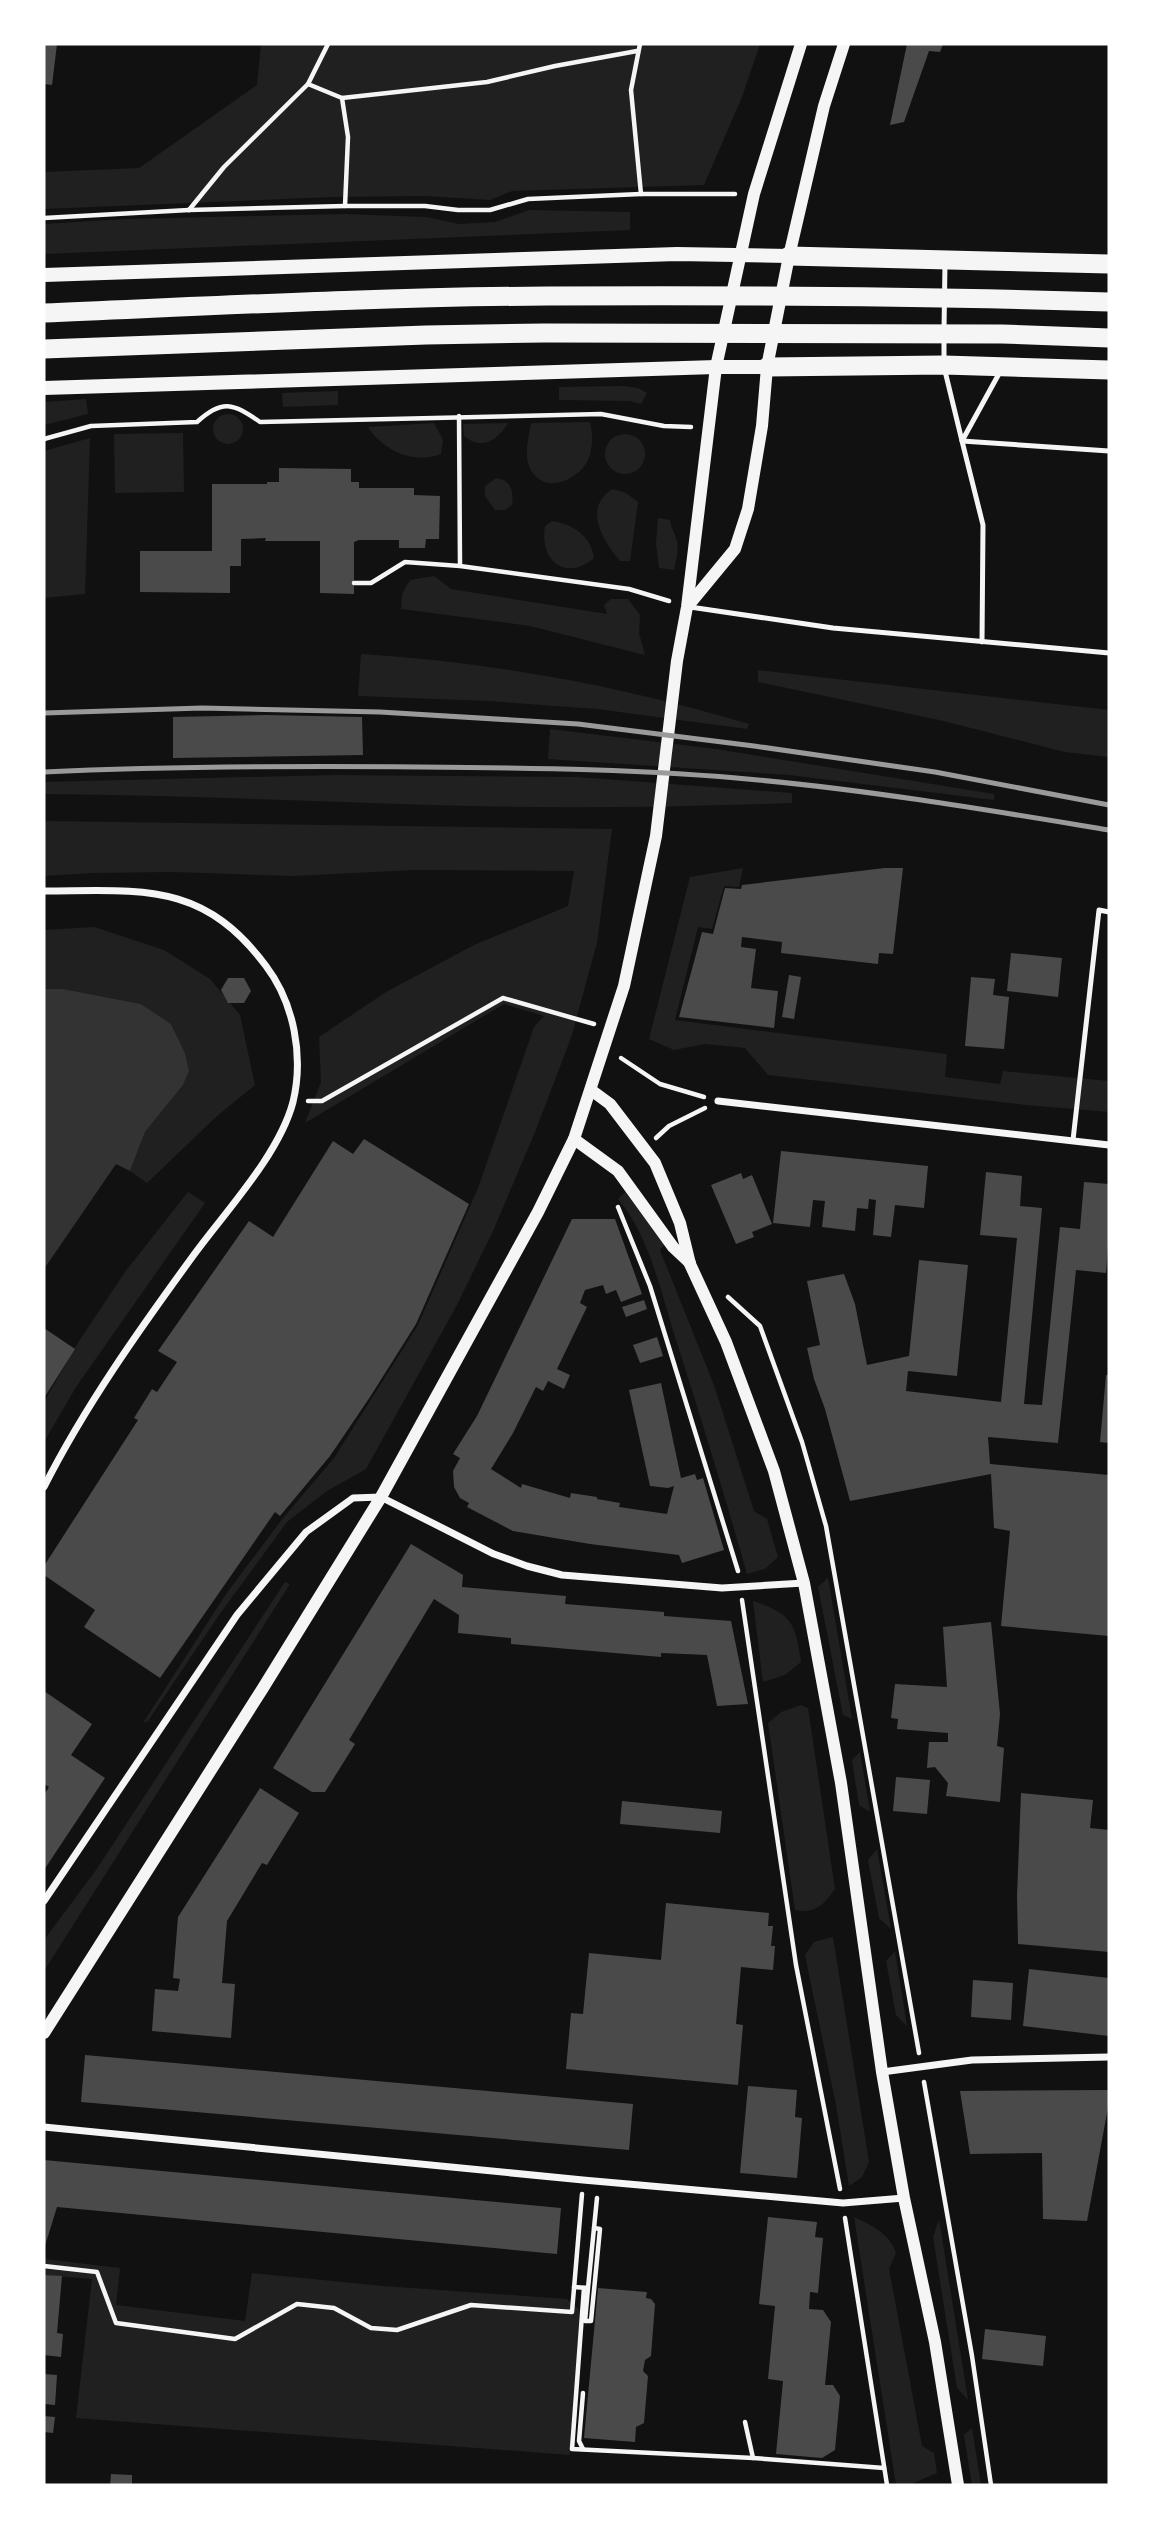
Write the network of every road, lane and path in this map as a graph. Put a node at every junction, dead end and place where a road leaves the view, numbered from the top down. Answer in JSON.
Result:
{"nodes":[{"id":1,"x":328,"y":44,"type":"edge"},
{"id":2,"x":640,"y":44,"type":"edge"},
{"id":3,"x":801,"y":44,"type":"edge"},
{"id":4,"x":844,"y":44,"type":"edge"},
{"id":5,"x":637,"y":51,"type":"junction"},
{"id":6,"x":308,"y":85,"type":"junction"},
{"id":7,"x":342,"y":98,"type":"junction"},
{"id":8,"x":641,"y":194,"type":"junction"},
{"id":9,"x":754,"y":194,"type":"junction"},
{"id":10,"x":345,"y":206,"type":"junction"},
{"id":11,"x":188,"y":210,"type":"junction"},
{"id":12,"x":44,"y":218,"type":"edge"},
{"id":13,"x":740,"y":256,"type":"junction"},
{"id":14,"x":789,"y":256,"type":"junction"},
{"id":15,"x":945,"y":259,"type":"junction"},
{"id":16,"x":1109,"y":264,"type":"edge"},
{"id":17,"x":44,"y":275,"type":"edge"},
{"id":18,"x":1109,"y":302,"type":"edge"},
{"id":19,"x":44,"y":313,"type":"edge"},
{"id":20,"x":1109,"y":338,"type":"edge"},
{"id":21,"x":44,"y":349,"type":"edge"},
{"id":22,"x":944,"y":365,"type":"junction"},
{"id":23,"x":716,"y":367,"type":"junction"},
{"id":24,"x":767,"y":367,"type":"junction"},
{"id":25,"x":1003,"y":367,"type":"junction"},
{"id":26,"x":1109,"y":370,"type":"edge"},
{"id":27,"x":44,"y":388,"type":"edge"},
{"id":28,"x":459,"y":416,"type":"junction"},
{"id":29,"x":709,"y":427,"type":"junction"},
{"id":30,"x":44,"y":439,"type":"edge"},
{"id":31,"x":962,"y":441,"type":"junction"},
{"id":32,"x":1109,"y":451,"type":"edge"},
{"id":33,"x":460,"y":566,"type":"junction"},
{"id":34,"x":354,"y":583,"type":"dead end"},
{"id":35,"x":687,"y":607,"type":"junction"},
{"id":36,"x":982,"y":642,"type":"junction"},
{"id":37,"x":1109,"y":653,"type":"edge"},
{"id":38,"x":44,"y":891,"type":"edge"},
{"id":39,"x":1109,"y":912,"type":"edge"},
{"id":40,"x":583,"y":1021,"type":"dead end"},
{"id":41,"x":604,"y":1048,"type":"junction"},
{"id":42,"x":591,"y":1090,"type":"junction"},
{"id":43,"x":293,"y":1101,"type":"junction"},
{"id":44,"x":719,"y":1101,"type":"junction"},
{"id":45,"x":656,"y":1138,"type":"dead end"},
{"id":46,"x":574,"y":1139,"type":"junction"},
{"id":47,"x":1073,"y":1140,"type":"junction"},
{"id":48,"x":1109,"y":1144,"type":"edge"},
{"id":49,"x":616,"y":1202,"type":"dead end"},
{"id":50,"x":691,"y":1264,"type":"junction"},
{"id":51,"x":720,"y":1290,"type":"dead end"},
{"id":52,"x":44,"y":1487,"type":"edge"},
{"id":53,"x":381,"y":1497,"type":"junction"},
{"id":54,"x":804,"y":1583,"type":"junction"},
{"id":55,"x":740,"y":1589,"type":"junction"},
{"id":56,"x":44,"y":1901,"type":"edge"},
{"id":57,"x":44,"y":2033,"type":"edge"},
{"id":58,"x":1109,"y":2057,"type":"edge"},
{"id":59,"x":921,"y":2066,"type":"junction"},
{"id":60,"x":881,"y":2073,"type":"junction"},
{"id":61,"x":44,"y":2127,"type":"edge"},
{"id":62,"x":583,"y":2180,"type":"junction"},
{"id":63,"x":599,"y":2181,"type":"junction"},
{"id":64,"x":904,"y":2198,"type":"junction"},
{"id":65,"x":843,"y":2203,"type":"junction"},
{"id":66,"x":594,"y":2228,"type":"junction"},
{"id":67,"x":44,"y":2266,"type":"edge"},
{"id":68,"x":574,"y":2287,"type":"junction"},
{"id":69,"x":586,"y":2288,"type":"junction"},
{"id":70,"x":583,"y":2393,"type":"dead end"},
{"id":71,"x":745,"y":2422,"type":"dead end"},
{"id":72,"x":584,"y":2450,"type":"junction"},
{"id":73,"x":753,"y":2458,"type":"junction"},
{"id":74,"x":884,"y":2468,"type":"junction"},
{"id":75,"x":887,"y":2485,"type":"edge"},
{"id":76,"x":958,"y":2485,"type":"edge"},
{"id":77,"x":991,"y":2485,"type":"edge"}],
"edges":[{"from":1,"to":6,"type":"path"},
{"from":2,"to":5,"type":"path"},
{"from":3,"to":9,"type":"street"},
{"from":4,"to":14,"type":"street"},
{"from":5,"to":7,"type":"path"},
{"from":5,"to":8,"type":"path"},
{"from":6,"to":7,"type":"path"},
{"from":6,"to":11,"type":"path"},
{"from":7,"to":10,"type":"path"},
{"from":8,"to":9,"type":"path"},
{"from":8,"to":10,"type":"path"},
{"from":9,"to":13,"type":"street"},
{"from":10,"to":11,"type":"path"},
{"from":11,"to":12,"type":"path"},
{"from":13,"to":14,"type":"main road"},
{"from":13,"to":17,"type":"main road"},
{"from":13,"to":23,"type":"street"},
{"from":14,"to":15,"type":"highway"},
{"from":14,"to":24,"type":"street"},
{"from":15,"to":16,"type":"highway"},
{"from":15,"to":22,"type":"lane"},
{"from":18,"to":19,"type":"highway"},
{"from":20,"to":21,"type":"highway"},
{"from":22,"to":24,"type":"highway"},
{"from":22,"to":25,"type":"highway"},
{"from":22,"to":31,"type":"lane"},
{"from":23,"to":24,"type":"main road"},
{"from":23,"to":27,"type":"main road"},
{"from":23,"to":29,"type":"street"},
{"from":24,"to":35,"type":"street"},
{"from":25,"to":26,"type":"highway"},
{"from":25,"to":31,"type":"lane"},
{"from":28,"to":29,"type":"path"},
{"from":28,"to":30,"type":"path"},
{"from":28,"to":33,"type":"path"},
{"from":29,"to":35,"type":"street"},
{"from":31,"to":32,"type":"lane"},
{"from":31,"to":36,"type":"lane"},
{"from":33,"to":34,"type":"path"},
{"from":33,"to":35,"type":"path"},
{"from":35,"to":36,"type":"lane"},
{"from":35,"to":41,"type":"street"},
{"from":36,"to":37,"type":"lane"},
{"from":38,"to":43,"type":"street"},
{"from":39,"to":47,"type":"lane"},
{"from":40,"to":43,"type":"path"},
{"from":41,"to":42,"type":"street"},
{"from":41,"to":44,"type":"path"},
{"from":42,"to":46,"type":"street"},
{"from":42,"to":50,"type":"street"},
{"from":43,"to":52,"type":"street"},
{"from":44,"to":45,"type":"path"},
{"from":44,"to":47,"type":"street"},
{"from":46,"to":50,"type":"street"},
{"from":46,"to":53,"type":"street"},
{"from":47,"to":48,"type":"street"},
{"from":49,"to":55,"type":"path"},
{"from":50,"to":54,"type":"street"},
{"from":51,"to":59,"type":"path"},
{"from":53,"to":55,"type":"street"},
{"from":53,"to":56,"type":"street"},
{"from":53,"to":57,"type":"street"},
{"from":54,"to":55,"type":"street"},
{"from":54,"to":60,"type":"street"},
{"from":55,"to":65,"type":"path"},
{"from":58,"to":59,"type":"street"},
{"from":59,"to":60,"type":"street"},
{"from":59,"to":77,"type":"path"},
{"from":60,"to":64,"type":"street"},
{"from":61,"to":62,"type":"street"},
{"from":62,"to":63,"type":"street"},
{"from":62,"to":68,"type":"path"},
{"from":63,"to":65,"type":"street"},
{"from":63,"to":66,"type":"path"},
{"from":64,"to":65,"type":"street"},
{"from":64,"to":76,"type":"street"},
{"from":65,"to":74,"type":"path"},
{"from":66,"to":69,"type":"path"},
{"from":66,"to":69,"type":"path"},
{"from":67,"to":68,"type":"path"},
{"from":68,"to":69,"type":"path"},
{"from":69,"to":72,"type":"path"},
{"from":70,"to":72,"type":"path"},
{"from":71,"to":73,"type":"path"},
{"from":72,"to":73,"type":"path"},
{"from":73,"to":74,"type":"path"},
{"from":74,"to":75,"type":"path"}]}
